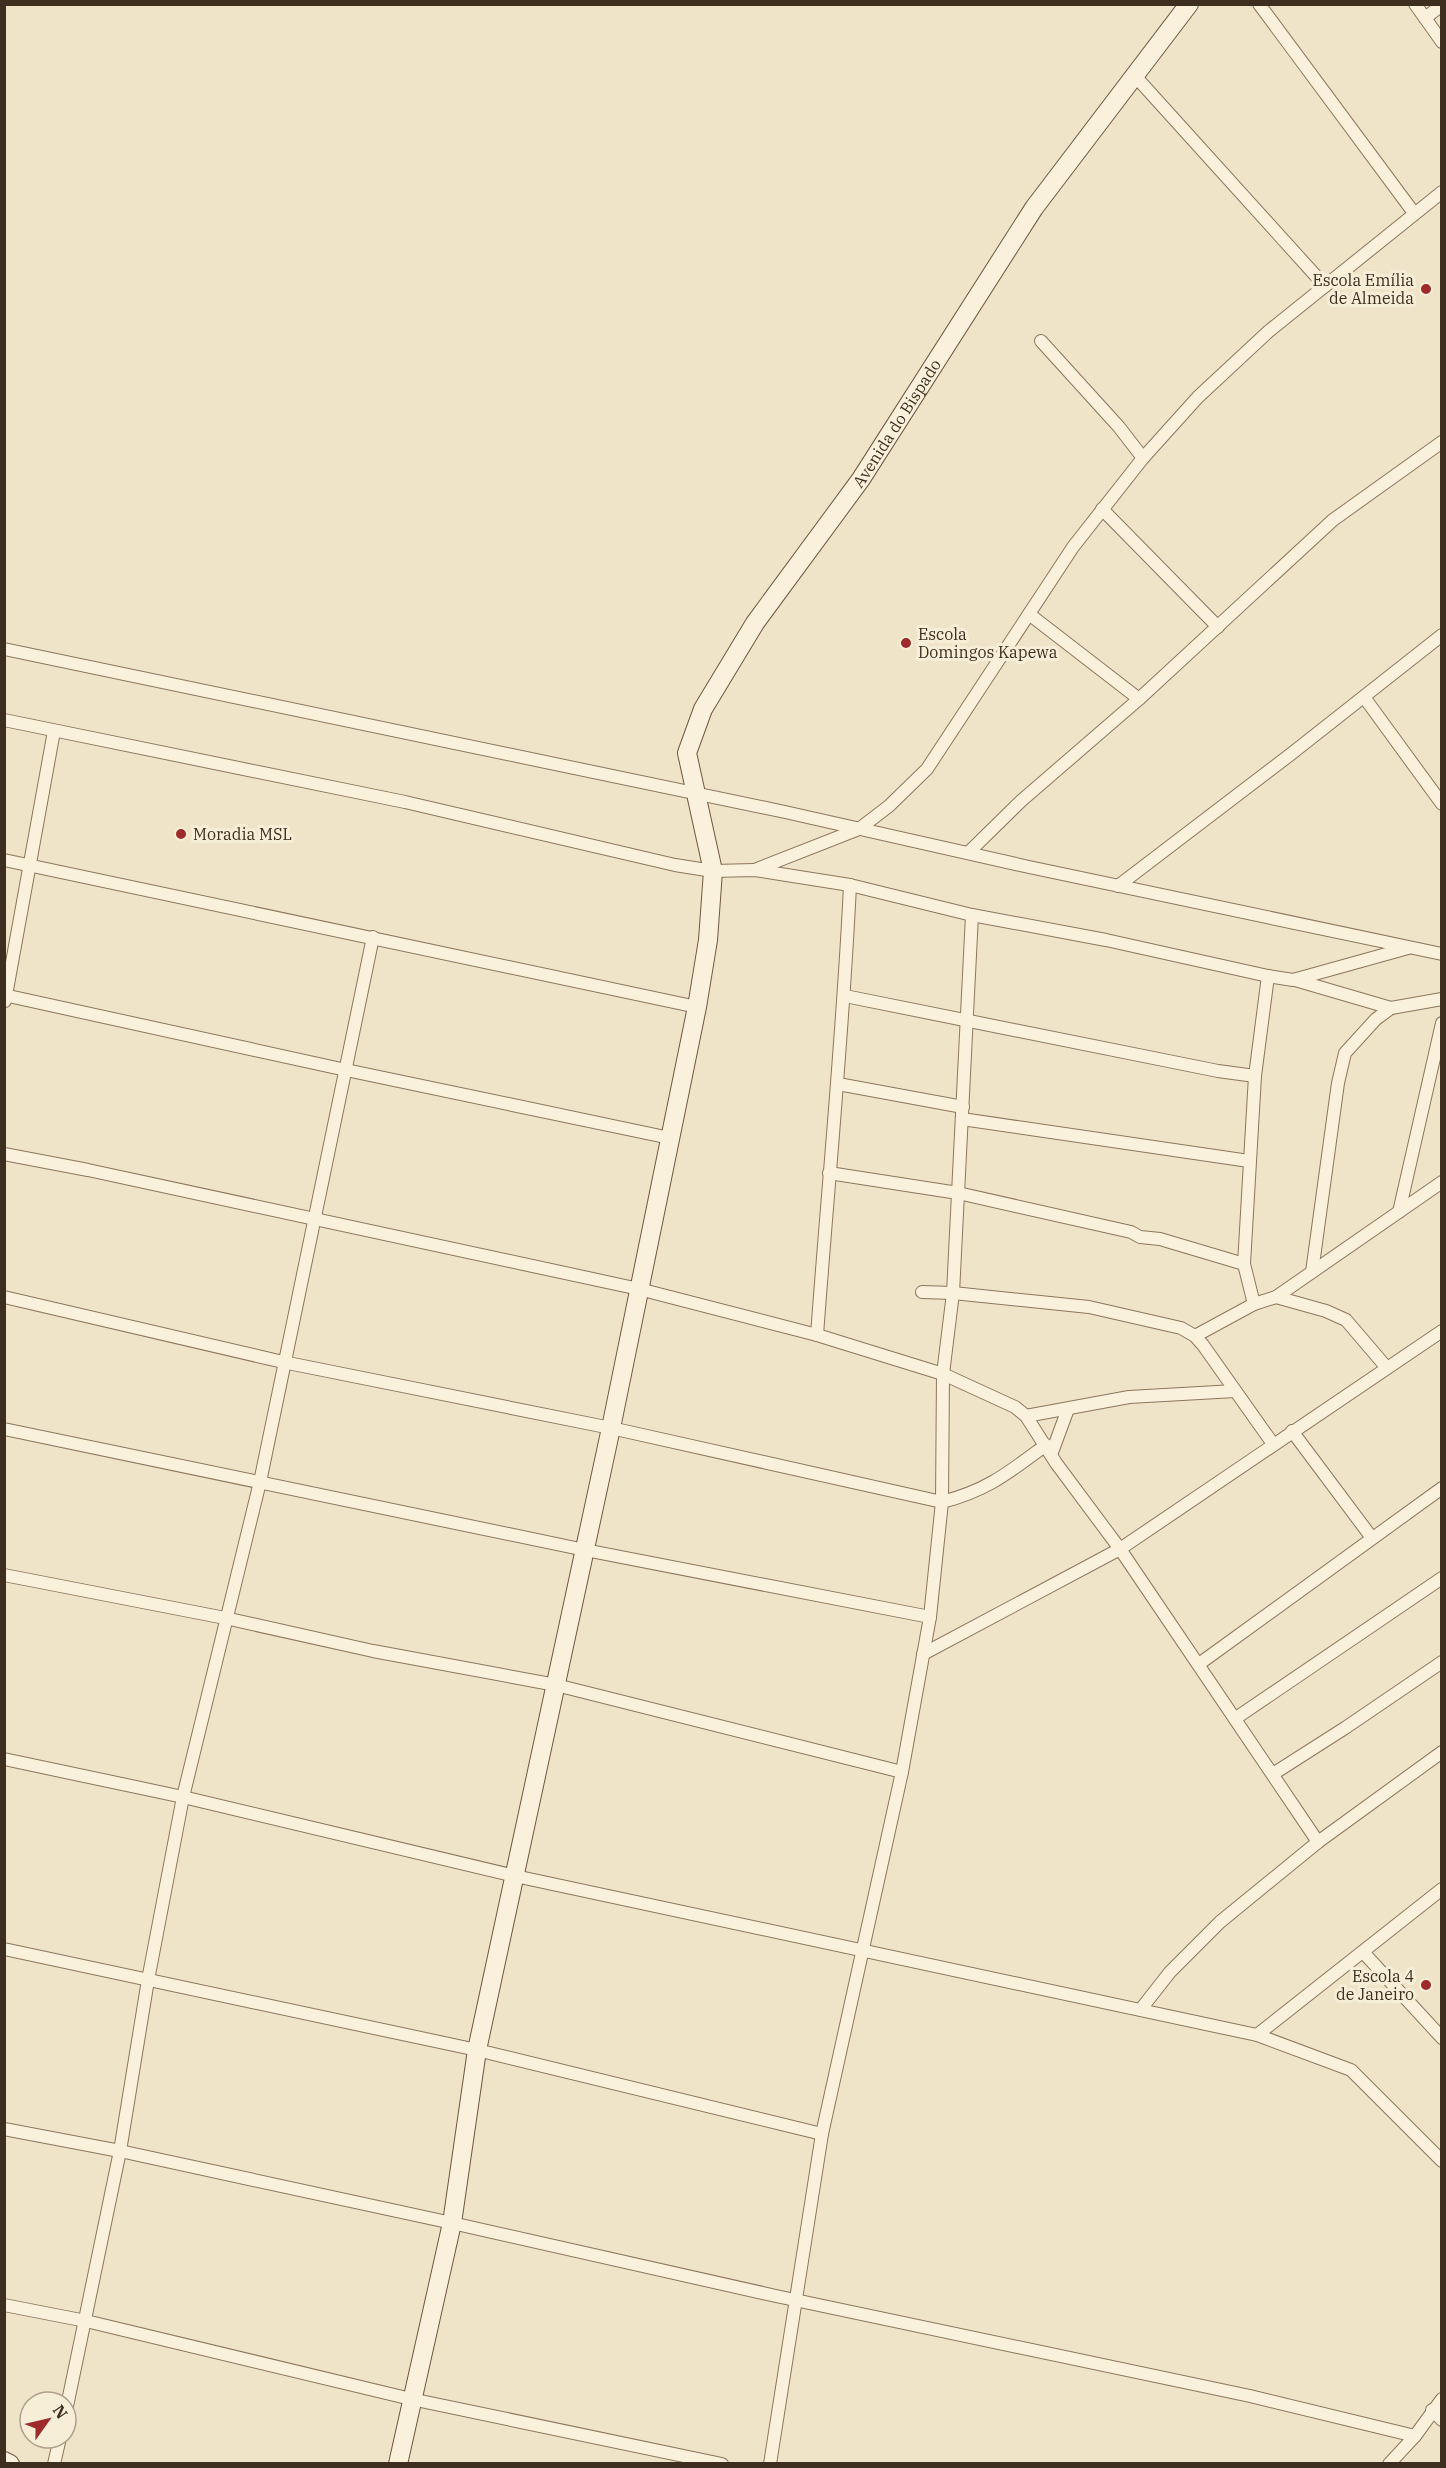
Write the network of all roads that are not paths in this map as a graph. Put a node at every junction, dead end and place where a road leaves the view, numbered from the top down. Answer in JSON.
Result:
{"nodes":[{"id":1,"x":1189,"y":4,"type":"edge"},
{"id":2,"x":1259,"y":4,"type":"edge"},
{"id":3,"x":1415,"y":4,"type":"edge"},
{"id":4,"x":1442,"y":5,"type":"edge"},
{"id":5,"x":1425,"y":18,"type":"junction"},
{"id":6,"x":1442,"y":42,"type":"edge"},
{"id":7,"x":1136,"y":76,"type":"junction"},
{"id":8,"x":1442,"y":192,"type":"edge"},
{"id":9,"x":1413,"y":213,"type":"junction"},
{"id":10,"x":1325,"y":286,"type":"junction"},
{"id":11,"x":1041,"y":341,"type":"dead end"},
{"id":12,"x":1442,"y":442,"type":"edge"},
{"id":13,"x":1143,"y":458,"type":"junction"},
{"id":14,"x":1102,"y":509,"type":"junction"},
{"id":15,"x":1029,"y":614,"type":"junction"},
{"id":16,"x":1218,"y":627,"type":"junction"},
{"id":17,"x":1439,"y":642,"type":"edge"},
{"id":18,"x":4,"y":649,"type":"edge"},
{"id":19,"x":1364,"y":697,"type":"junction"},
{"id":20,"x":1139,"y":699,"type":"junction"},
{"id":21,"x":4,"y":720,"type":"edge"},
{"id":22,"x":54,"y":731,"type":"junction"},
{"id":23,"x":696,"y":793,"type":"junction"},
{"id":24,"x":1442,"y":804,"type":"edge"},
{"id":25,"x":859,"y":829,"type":"junction"},
{"id":26,"x":968,"y":854,"type":"junction"},
{"id":27,"x":4,"y":860,"type":"edge"},
{"id":28,"x":29,"y":865,"type":"junction"},
{"id":29,"x":755,"y":870,"type":"junction"},
{"id":30,"x":713,"y":871,"type":"junction"},
{"id":31,"x":850,"y":885,"type":"junction"},
{"id":32,"x":1118,"y":886,"type":"junction"},
{"id":33,"x":972,"y":915,"type":"junction"},
{"id":34,"x":373,"y":937,"type":"junction"},
{"id":35,"x":1412,"y":947,"type":"junction"},
{"id":36,"x":1442,"y":954,"type":"edge"},
{"id":37,"x":1268,"y":976,"type":"junction"},
{"id":38,"x":1293,"y":980,"type":"junction"},
{"id":39,"x":845,"y":996,"type":"junction"},
{"id":40,"x":5,"y":997,"type":"edge"},
{"id":41,"x":1442,"y":999,"type":"edge"},
{"id":42,"x":697,"y":1007,"type":"junction"},
{"id":43,"x":1392,"y":1008,"type":"junction"},
{"id":44,"x":967,"y":1021,"type":"junction"},
{"id":45,"x":1442,"y":1023,"type":"edge"},
{"id":46,"x":346,"y":1070,"type":"junction"},
{"id":47,"x":1255,"y":1076,"type":"junction"},
{"id":48,"x":838,"y":1084,"type":"junction"},
{"id":49,"x":962,"y":1113,"type":"junction"},
{"id":50,"x":670,"y":1138,"type":"junction"},
{"id":51,"x":4,"y":1154,"type":"edge"},
{"id":52,"x":1249,"y":1161,"type":"junction"},
{"id":53,"x":828,"y":1173,"type":"junction"},
{"id":54,"x":1442,"y":1182,"type":"edge"},
{"id":55,"x":958,"y":1193,"type":"junction"},
{"id":56,"x":1399,"y":1212,"type":"junction"},
{"id":57,"x":316,"y":1219,"type":"junction"},
{"id":58,"x":1244,"y":1264,"type":"junction"},
{"id":59,"x":1312,"y":1272,"type":"junction"},
{"id":60,"x":639,"y":1289,"type":"junction"},
{"id":61,"x":922,"y":1292,"type":"dead end"},
{"id":62,"x":953,"y":1293,"type":"junction"},
{"id":63,"x":4,"y":1297,"type":"edge"},
{"id":64,"x":1276,"y":1297,"type":"junction"},
{"id":65,"x":1254,"y":1304,"type":"junction"},
{"id":66,"x":1442,"y":1331,"type":"edge"},
{"id":67,"x":817,"y":1335,"type":"junction"},
{"id":68,"x":1195,"y":1336,"type":"junction"},
{"id":69,"x":283,"y":1362,"type":"junction"},
{"id":70,"x":1388,"y":1368,"type":"junction"},
{"id":71,"x":943,"y":1374,"type":"junction"},
{"id":72,"x":1235,"y":1391,"type":"junction"},
{"id":73,"x":1068,"y":1409,"type":"junction"},
{"id":74,"x":1026,"y":1416,"type":"junction"},
{"id":75,"x":611,"y":1428,"type":"junction"},
{"id":76,"x":4,"y":1429,"type":"edge"},
{"id":77,"x":1292,"y":1431,"type":"junction"},
{"id":78,"x":1273,"y":1444,"type":"junction"},
{"id":79,"x":1048,"y":1450,"type":"junction"},
{"id":80,"x":260,"y":1482,"type":"junction"},
{"id":81,"x":1442,"y":1488,"type":"edge"},
{"id":82,"x":942,"y":1502,"type":"junction"},
{"id":83,"x":1372,"y":1538,"type":"junction"},
{"id":84,"x":1119,"y":1549,"type":"junction"},
{"id":85,"x":585,"y":1550,"type":"junction"},
{"id":86,"x":4,"y":1575,"type":"edge"},
{"id":87,"x":1442,"y":1578,"type":"edge"},
{"id":88,"x":930,"y":1617,"type":"junction"},
{"id":89,"x":225,"y":1618,"type":"junction"},
{"id":90,"x":923,"y":1654,"type":"junction"},
{"id":91,"x":1442,"y":1662,"type":"edge"},
{"id":92,"x":1198,"y":1664,"type":"junction"},
{"id":93,"x":556,"y":1684,"type":"junction"},
{"id":94,"x":1236,"y":1718,"type":"junction"},
{"id":95,"x":1442,"y":1752,"type":"edge"},
{"id":96,"x":4,"y":1759,"type":"edge"},
{"id":97,"x":902,"y":1772,"type":"junction"},
{"id":98,"x":1273,"y":1774,"type":"junction"},
{"id":99,"x":183,"y":1797,"type":"junction"},
{"id":100,"x":1318,"y":1842,"type":"junction"},
{"id":101,"x":515,"y":1876,"type":"junction"},
{"id":102,"x":1442,"y":1889,"type":"edge"},
{"id":103,"x":4,"y":1949,"type":"edge"},
{"id":104,"x":862,"y":1951,"type":"junction"},
{"id":105,"x":1363,"y":1952,"type":"junction"},
{"id":106,"x":148,"y":1980,"type":"junction"},
{"id":107,"x":1141,"y":2009,"type":"junction"},
{"id":108,"x":1257,"y":2035,"type":"junction"},
{"id":109,"x":1442,"y":2038,"type":"edge"},
{"id":110,"x":477,"y":2050,"type":"junction"},
{"id":111,"x":4,"y":2129,"type":"edge"},
{"id":112,"x":822,"y":2133,"type":"junction"},
{"id":113,"x":120,"y":2151,"type":"junction"},
{"id":114,"x":1442,"y":2161,"type":"edge"},
{"id":115,"x":452,"y":2223,"type":"junction"},
{"id":116,"x":797,"y":2300,"type":"junction"},
{"id":117,"x":4,"y":2305,"type":"edge"},
{"id":118,"x":86,"y":2321,"type":"junction"},
{"id":119,"x":71,"y":2390,"type":"edge"},
{"id":120,"x":411,"y":2399,"type":"junction"},
{"id":121,"x":1442,"y":2399,"type":"edge"},
{"id":122,"x":1432,"y":2410,"type":"junction"},
{"id":123,"x":1442,"y":2420,"type":"edge"},
{"id":124,"x":1415,"y":2436,"type":"junction"},
{"id":125,"x":4,"y":2461,"type":"edge"},
{"id":126,"x":10,"y":2463,"type":"edge"},
{"id":127,"x":398,"y":2463,"type":"edge"},
{"id":128,"x":722,"y":2463,"type":"edge"},
{"id":129,"x":770,"y":2463,"type":"edge"},
{"id":130,"x":1389,"y":2463,"type":"edge"}],
"edges":[{"from":1,"to":7,"type":"main road","name":"Avenida do Bispado"},
{"from":2,"to":9,"type":"street"},
{"from":3,"to":5,"type":"street"},
{"from":4,"to":5,"type":"street"},
{"from":5,"to":6,"type":"street"},
{"from":7,"to":10,"type":"street"},
{"from":7,"to":23,"type":"main road","name":"Avenida do Bispado"},
{"from":8,"to":9,"type":"street"},
{"from":9,"to":10,"type":"street"},
{"from":10,"to":13,"type":"street"},
{"from":11,"to":13,"type":"street"},
{"from":12,"to":16,"type":"street"},
{"from":13,"to":14,"type":"street"},
{"from":14,"to":15,"type":"street"},
{"from":14,"to":16,"type":"street"},
{"from":15,"to":20,"type":"street"},
{"from":15,"to":25,"type":"street"},
{"from":16,"to":20,"type":"street"},
{"from":17,"to":19,"type":"street"},
{"from":18,"to":23,"type":"street"},
{"from":19,"to":24,"type":"street"},
{"from":19,"to":32,"type":"street"},
{"from":20,"to":26,"type":"street"},
{"from":21,"to":22,"type":"street"},
{"from":22,"to":28,"type":"street"},
{"from":22,"to":30,"type":"street"},
{"from":23,"to":25,"type":"street"},
{"from":23,"to":30,"type":"main road","name":"Avenida do Bispado"},
{"from":25,"to":26,"type":"street"},
{"from":25,"to":29,"type":"street"},
{"from":26,"to":32,"type":"street"},
{"from":27,"to":28,"type":"street"},
{"from":28,"to":34,"type":"street"},
{"from":28,"to":40,"type":"street"},
{"from":29,"to":30,"type":"street"},
{"from":29,"to":31,"type":"street"},
{"from":30,"to":42,"type":"main road","name":"Avenida do Bispado"},
{"from":31,"to":33,"type":"street"},
{"from":31,"to":39,"type":"street"},
{"from":32,"to":35,"type":"street"},
{"from":33,"to":37,"type":"street"},
{"from":33,"to":44,"type":"street"},
{"from":34,"to":42,"type":"street"},
{"from":34,"to":46,"type":"street"},
{"from":35,"to":36,"type":"street"},
{"from":35,"to":38,"type":"street"},
{"from":37,"to":38,"type":"street"},
{"from":37,"to":47,"type":"street"},
{"from":38,"to":43,"type":"street"},
{"from":39,"to":44,"type":"street"},
{"from":39,"to":48,"type":"street"},
{"from":40,"to":46,"type":"street"},
{"from":41,"to":43,"type":"street"},
{"from":42,"to":50,"type":"main road","name":"Avenida do Bispado"},
{"from":43,"to":59,"type":"street"},
{"from":44,"to":47,"type":"street"},
{"from":44,"to":49,"type":"street"},
{"from":45,"to":56,"type":"street"},
{"from":46,"to":50,"type":"street"},
{"from":46,"to":57,"type":"street"},
{"from":47,"to":52,"type":"street"},
{"from":48,"to":49,"type":"street"},
{"from":48,"to":53,"type":"street"},
{"from":49,"to":52,"type":"street"},
{"from":49,"to":55,"type":"street"},
{"from":50,"to":60,"type":"main road","name":"Avenida do Bispado"},
{"from":51,"to":57,"type":"street"},
{"from":52,"to":58,"type":"street"},
{"from":53,"to":55,"type":"street"},
{"from":53,"to":67,"type":"street"},
{"from":54,"to":56,"type":"street"},
{"from":55,"to":58,"type":"street"},
{"from":55,"to":62,"type":"street"},
{"from":56,"to":59,"type":"street"},
{"from":57,"to":60,"type":"street"},
{"from":57,"to":69,"type":"street"},
{"from":58,"to":65,"type":"street"},
{"from":59,"to":64,"type":"street"},
{"from":60,"to":67,"type":"street"},
{"from":60,"to":75,"type":"main road","name":"Avenida do Bispado"},
{"from":61,"to":62,"type":"street"},
{"from":62,"to":68,"type":"street"},
{"from":62,"to":71,"type":"street"},
{"from":63,"to":69,"type":"street"},
{"from":64,"to":65,"type":"street"},
{"from":64,"to":70,"type":"street"},
{"from":65,"to":68,"type":"street"},
{"from":66,"to":70,"type":"street"},
{"from":67,"to":71,"type":"street"},
{"from":68,"to":72,"type":"street"},
{"from":69,"to":75,"type":"street"},
{"from":69,"to":80,"type":"street"},
{"from":70,"to":77,"type":"street"},
{"from":71,"to":74,"type":"street"},
{"from":71,"to":82,"type":"street"},
{"from":72,"to":73,"type":"street"},
{"from":72,"to":78,"type":"street"},
{"from":73,"to":74,"type":"street"},
{"from":73,"to":79,"type":"street"},
{"from":74,"to":79,"type":"street"},
{"from":75,"to":82,"type":"street"},
{"from":75,"to":85,"type":"main road","name":"Avenida do Bispado"},
{"from":76,"to":80,"type":"street"},
{"from":77,"to":78,"type":"street"},
{"from":77,"to":83,"type":"street"},
{"from":78,"to":84,"type":"street"},
{"from":79,"to":82,"type":"street"},
{"from":79,"to":84,"type":"street"},
{"from":80,"to":85,"type":"street"},
{"from":80,"to":89,"type":"street"},
{"from":81,"to":83,"type":"street"},
{"from":82,"to":88,"type":"street"},
{"from":83,"to":92,"type":"street"},
{"from":84,"to":90,"type":"street"},
{"from":84,"to":92,"type":"street"},
{"from":85,"to":88,"type":"street"},
{"from":85,"to":93,"type":"main road","name":"Avenida do Bispado"},
{"from":86,"to":89,"type":"street"},
{"from":87,"to":94,"type":"street"},
{"from":88,"to":90,"type":"street"},
{"from":89,"to":93,"type":"street"},
{"from":89,"to":99,"type":"street"},
{"from":90,"to":97,"type":"street"},
{"from":91,"to":98,"type":"street"},
{"from":92,"to":94,"type":"street"},
{"from":93,"to":97,"type":"street"},
{"from":93,"to":101,"type":"main road","name":"Avenida do Bispado"},
{"from":94,"to":98,"type":"street"},
{"from":95,"to":100,"type":"street"},
{"from":96,"to":99,"type":"street"},
{"from":97,"to":104,"type":"street"},
{"from":98,"to":100,"type":"street"},
{"from":99,"to":101,"type":"street"},
{"from":99,"to":106,"type":"street"},
{"from":100,"to":107,"type":"street"},
{"from":101,"to":104,"type":"street"},
{"from":101,"to":110,"type":"main road","name":"Avenida do Bispado"},
{"from":102,"to":105,"type":"street"},
{"from":103,"to":106,"type":"street"},
{"from":104,"to":107,"type":"street"},
{"from":104,"to":112,"type":"street"},
{"from":105,"to":108,"type":"street"},
{"from":105,"to":109,"type":"street"},
{"from":106,"to":110,"type":"street"},
{"from":106,"to":113,"type":"street"},
{"from":107,"to":108,"type":"street"},
{"from":108,"to":114,"type":"street"},
{"from":110,"to":112,"type":"street"},
{"from":110,"to":115,"type":"main road","name":"Avenida do Bispado"},
{"from":111,"to":113,"type":"street"},
{"from":112,"to":116,"type":"street"},
{"from":113,"to":115,"type":"street"},
{"from":113,"to":118,"type":"street"},
{"from":115,"to":116,"type":"street"},
{"from":115,"to":120,"type":"main road","name":"Avenida do Bispado"},
{"from":116,"to":124,"type":"street"},
{"from":116,"to":129,"type":"street"},
{"from":117,"to":118,"type":"street"},
{"from":118,"to":119,"type":"street"},
{"from":118,"to":120,"type":"street"},
{"from":120,"to":127,"type":"main road","name":"Avenida do Bispado"},
{"from":120,"to":128,"type":"street"},
{"from":121,"to":122,"type":"street"},
{"from":122,"to":123,"type":"street"},
{"from":122,"to":124,"type":"street"},
{"from":124,"to":130,"type":"street"},
{"from":125,"to":126,"type":"main road"}]}
